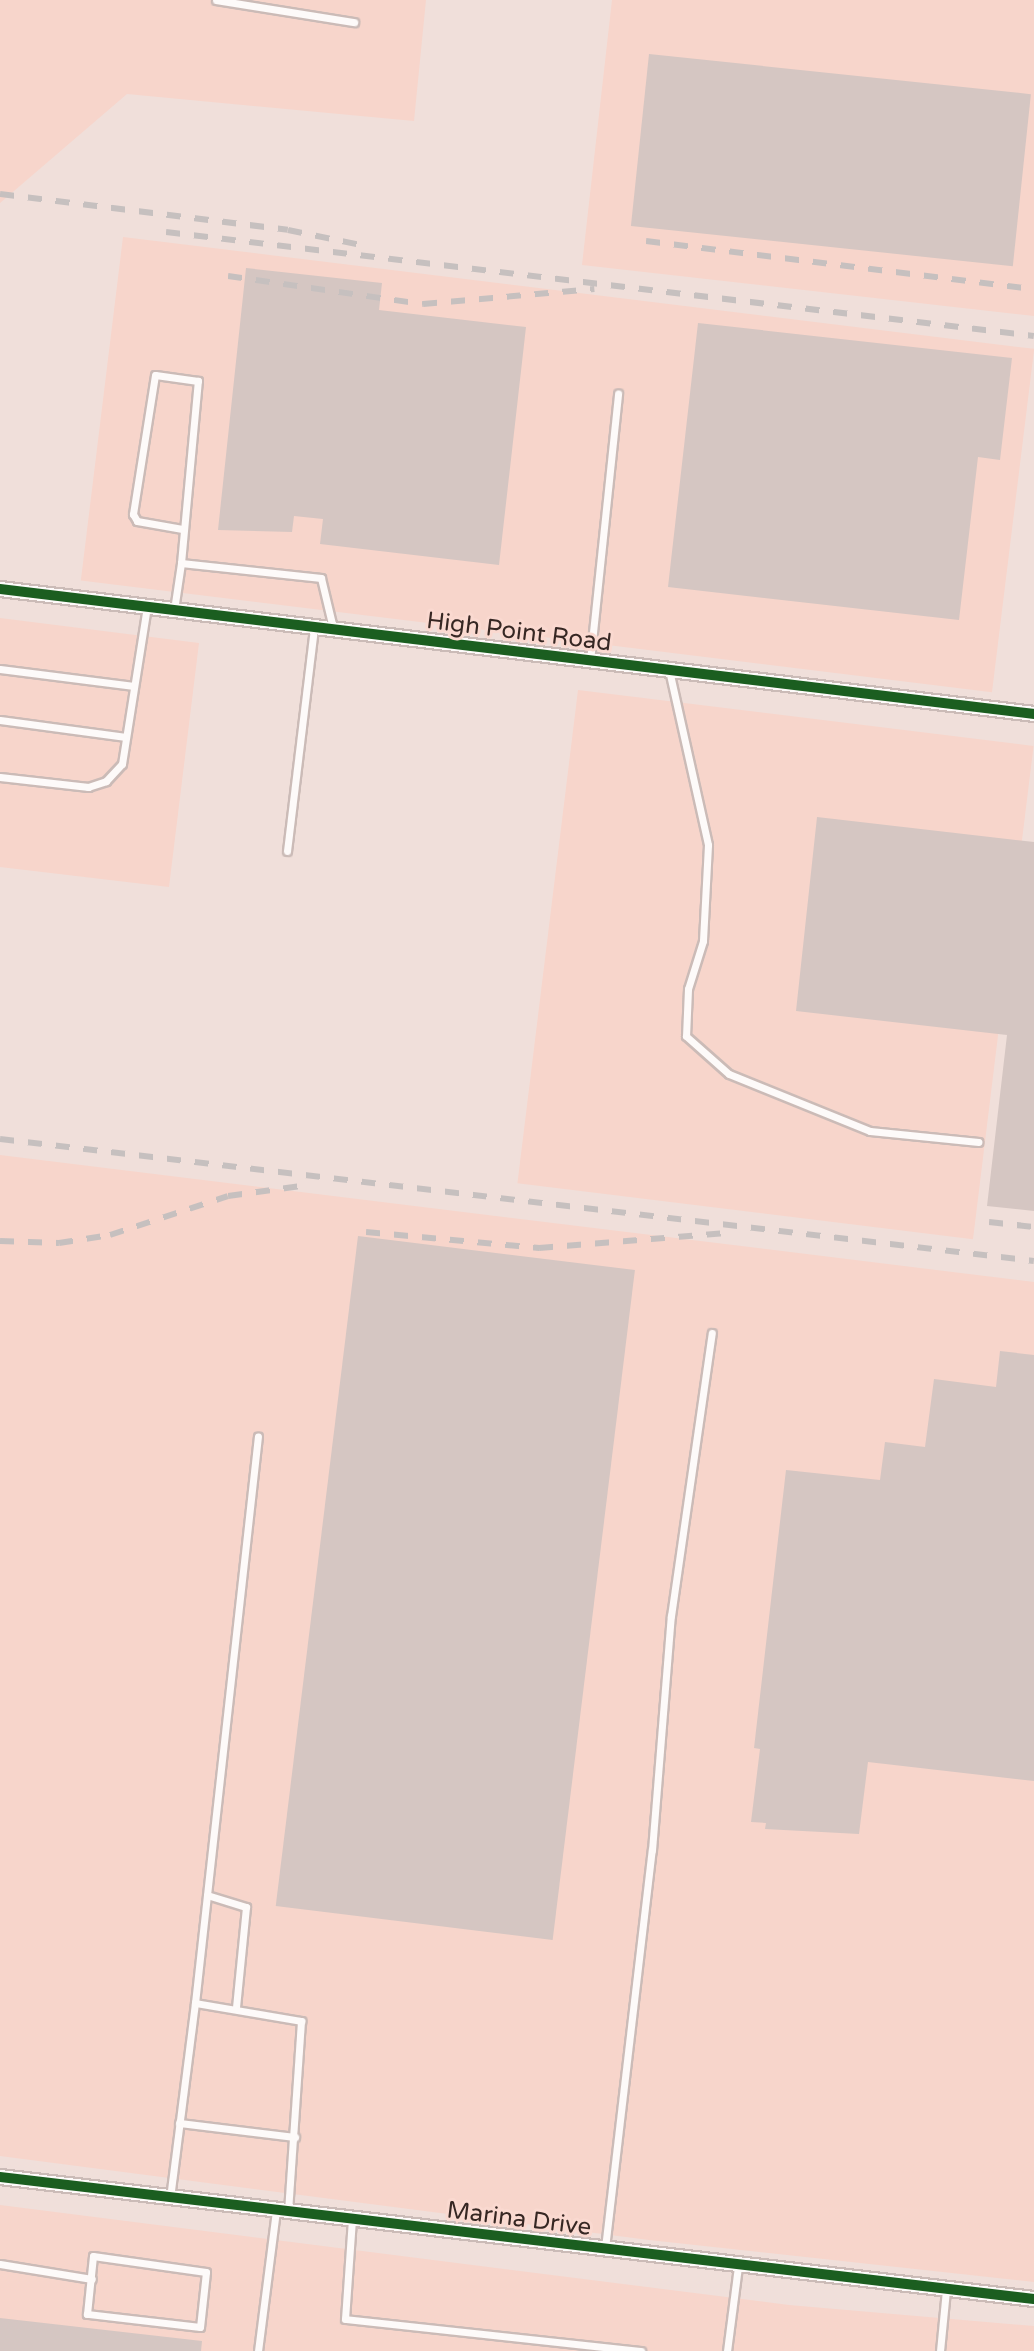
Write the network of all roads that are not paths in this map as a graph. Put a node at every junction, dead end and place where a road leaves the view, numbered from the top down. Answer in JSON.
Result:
{"nodes":[{"id":1,"x":216,"y":0,"type":"edge"},
{"id":2,"x":354,"y":22,"type":"dead end"},
{"id":3,"x":618,"y":393,"type":"dead end"},
{"id":4,"x":182,"y":529,"type":"junction"},
{"id":5,"x":181,"y":563,"type":"junction"},
{"id":6,"x":0,"y":589,"type":"edge"},
{"id":7,"x":147,"y":607,"type":"junction"},
{"id":8,"x":174,"y":610,"type":"junction"},
{"id":9,"x":314,"y":628,"type":"junction"},
{"id":10,"x":334,"y":630,"type":"junction"},
{"id":11,"x":590,"y":661,"type":"junction"},
{"id":12,"x":0,"y":669,"type":"edge"},
{"id":13,"x":669,"y":670,"type":"junction"},
{"id":14,"x":134,"y":686,"type":"junction"},
{"id":15,"x":1034,"y":714,"type":"edge"},
{"id":16,"x":0,"y":720,"type":"edge"},
{"id":17,"x":126,"y":737,"type":"junction"},
{"id":18,"x":0,"y":777,"type":"edge"},
{"id":19,"x":287,"y":851,"type":"dead end"},
{"id":20,"x":978,"y":1142,"type":"dead end"},
{"id":21,"x":712,"y":1333,"type":"dead end"},
{"id":22,"x":258,"y":1436,"type":"dead end"},
{"id":23,"x":207,"y":1895,"type":"junction"},
{"id":24,"x":195,"y":2003,"type":"junction"},
{"id":25,"x":236,"y":2008,"type":"junction"},
{"id":26,"x":179,"y":2123,"type":"junction"},
{"id":27,"x":295,"y":2137,"type":"junction"},
{"id":28,"x":0,"y":2177,"type":"edge"},
{"id":29,"x":170,"y":2198,"type":"junction"},
{"id":30,"x":282,"y":2210,"type":"junction"},
{"id":31,"x":352,"y":2219,"type":"junction"},
{"id":32,"x":605,"y":2250,"type":"junction"},
{"id":33,"x":0,"y":2264,"type":"edge"},
{"id":34,"x":738,"y":2266,"type":"junction"},
{"id":35,"x":92,"y":2279,"type":"junction"},
{"id":36,"x":946,"y":2289,"type":"junction"},
{"id":37,"x":1034,"y":2299,"type":"edge"},
{"id":38,"x":258,"y":2351,"type":"edge"},
{"id":39,"x":641,"y":2351,"type":"edge"},
{"id":40,"x":727,"y":2351,"type":"edge"},
{"id":41,"x":940,"y":2351,"type":"edge"}],
"edges":[{"from":1,"to":2,"type":"lane"},
{"from":3,"to":11,"type":"lane"},
{"from":4,"to":4,"type":"lane"},
{"from":4,"to":5,"type":"lane"},
{"from":5,"to":8,"type":"lane"},
{"from":5,"to":10,"type":"lane"},
{"from":6,"to":7,"type":"street","name":"High Point Road"},
{"from":7,"to":8,"type":"street","name":"High Point Road"},
{"from":7,"to":14,"type":"lane"},
{"from":8,"to":9,"type":"street","name":"High Point Road"},
{"from":9,"to":10,"type":"street","name":"High Point Road"},
{"from":9,"to":19,"type":"lane"},
{"from":10,"to":11,"type":"street","name":"High Point Road"},
{"from":11,"to":13,"type":"street","name":"High Point Road"},
{"from":12,"to":14,"type":"lane"},
{"from":13,"to":15,"type":"street","name":"High Point Road"},
{"from":13,"to":20,"type":"lane"},
{"from":14,"to":17,"type":"lane"},
{"from":16,"to":17,"type":"lane"},
{"from":17,"to":18,"type":"lane"},
{"from":21,"to":32,"type":"lane"},
{"from":22,"to":23,"type":"lane"},
{"from":23,"to":24,"type":"lane"},
{"from":23,"to":25,"type":"lane"},
{"from":24,"to":25,"type":"lane"},
{"from":24,"to":26,"type":"lane"},
{"from":25,"to":27,"type":"lane"},
{"from":26,"to":27,"type":"lane"},
{"from":26,"to":29,"type":"lane"},
{"from":27,"to":30,"type":"lane"},
{"from":28,"to":29,"type":"street","name":"Marina Drive"},
{"from":29,"to":30,"type":"street","name":"Marina Drive"},
{"from":30,"to":31,"type":"street","name":"Marina Drive"},
{"from":30,"to":38,"type":"lane"},
{"from":31,"to":32,"type":"street","name":"Marina Drive"},
{"from":31,"to":39,"type":"lane"},
{"from":32,"to":34,"type":"street","name":"Marina Drive"},
{"from":33,"to":35,"type":"lane"},
{"from":34,"to":36,"type":"street","name":"Marina Drive"},
{"from":34,"to":40,"type":"lane"},
{"from":35,"to":35,"type":"lane"},
{"from":36,"to":37,"type":"street","name":"Marina Drive"},
{"from":36,"to":41,"type":"lane"}]}
